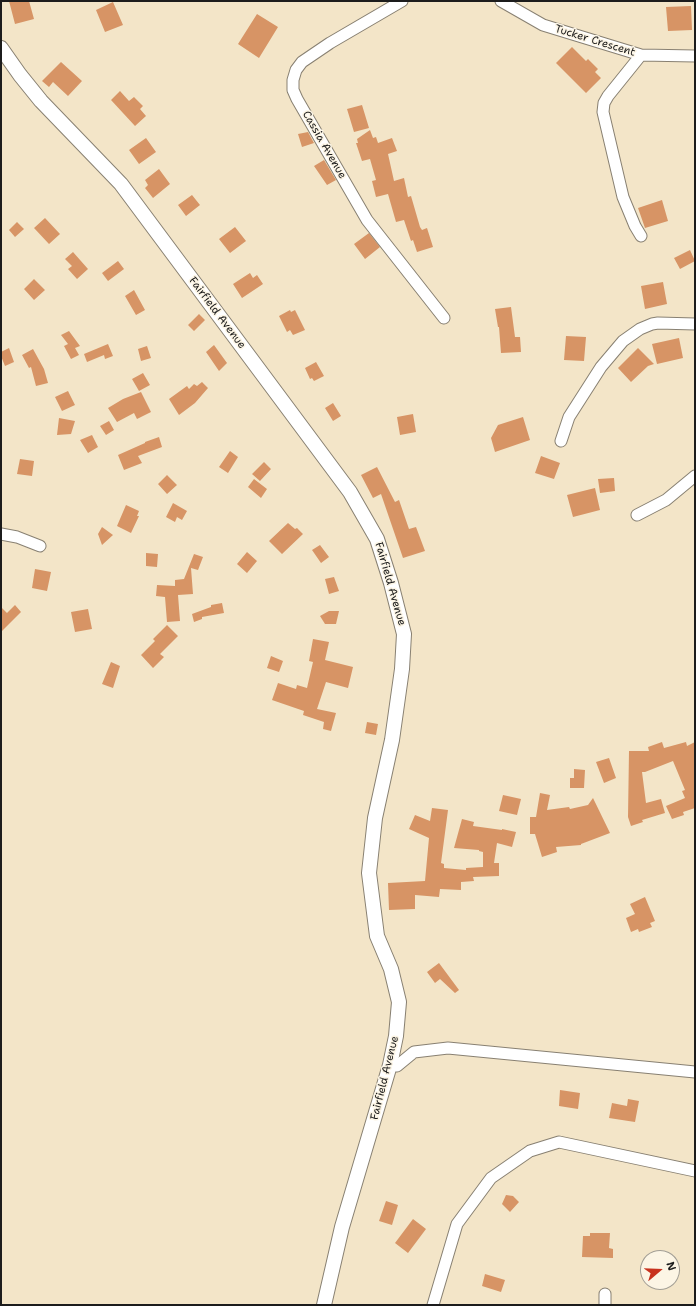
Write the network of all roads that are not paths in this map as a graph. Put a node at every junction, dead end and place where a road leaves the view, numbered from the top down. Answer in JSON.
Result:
{"nodes":[{"id":1,"x":402,"y":1,"type":"edge"},
{"id":2,"x":501,"y":1,"type":"edge"},
{"id":3,"x":1,"y":48,"type":"edge"},
{"id":4,"x":641,"y":55,"type":"junction"},
{"id":5,"x":695,"y":56,"type":"edge"},
{"id":6,"x":641,"y":236,"type":"dead end"},
{"id":7,"x":444,"y":318,"type":"dead end"},
{"id":8,"x":695,"y":324,"type":"edge"},
{"id":9,"x":561,"y":441,"type":"dead end"},
{"id":10,"x":695,"y":476,"type":"edge"},
{"id":11,"x":637,"y":515,"type":"dead end"},
{"id":12,"x":1,"y":534,"type":"edge"},
{"id":13,"x":40,"y":546,"type":"dead end"},
{"id":14,"x":390,"y":1066,"type":"junction"},
{"id":15,"x":695,"y":1072,"type":"edge"},
{"id":16,"x":695,"y":1171,"type":"edge"},
{"id":17,"x":605,"y":1294,"type":"dead end"},
{"id":18,"x":324,"y":1305,"type":"edge"},
{"id":19,"x":433,"y":1305,"type":"edge"},
{"id":20,"x":604,"y":1305,"type":"edge"}],
"edges":[{"from":1,"to":7,"type":"street","name":"Cassia Avenue"},
{"from":2,"to":4,"type":"street","name":"Tucker Crescent"},
{"from":3,"to":14,"type":"street","name":"Fairfield Avenue"},
{"from":4,"to":5,"type":"street","name":"Tucker Crescent"},
{"from":4,"to":6,"type":"street"},
{"from":8,"to":9,"type":"street"},
{"from":10,"to":11,"type":"street"},
{"from":12,"to":13,"type":"street"},
{"from":14,"to":15,"type":"street"},
{"from":14,"to":18,"type":"street","name":"Fairfield Avenue"},
{"from":16,"to":19,"type":"street"},
{"from":17,"to":20,"type":"street"}]}
